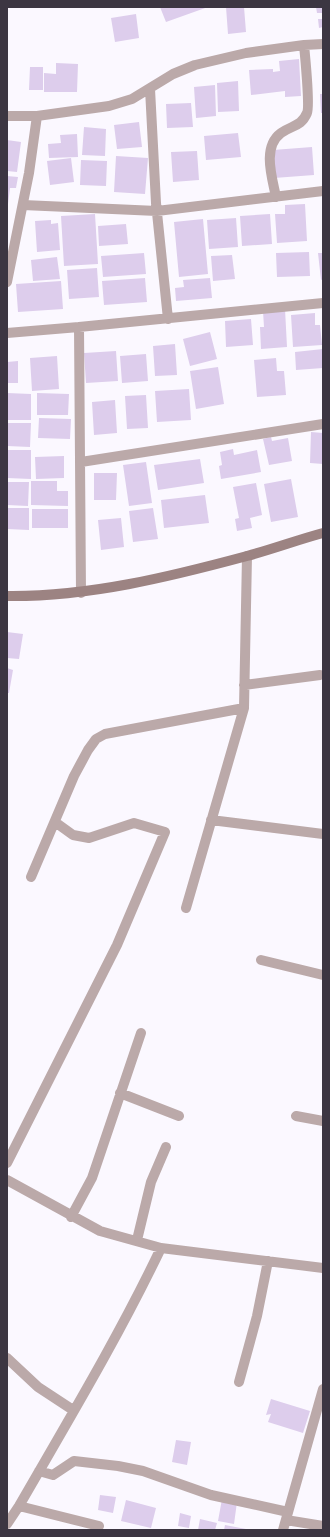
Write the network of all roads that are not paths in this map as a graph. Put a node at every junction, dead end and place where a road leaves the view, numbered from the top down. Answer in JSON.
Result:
{"nodes":[{"id":1,"x":323,"y":44,"type":"edge"},
{"id":2,"x":304,"y":45,"type":"junction"},
{"id":3,"x":150,"y":89,"type":"junction"},
{"id":4,"x":7,"y":116,"type":"edge"},
{"id":5,"x":37,"y":116,"type":"junction"},
{"id":6,"x":323,"y":191,"type":"edge"},
{"id":7,"x":276,"y":197,"type":"junction"},
{"id":8,"x":23,"y":205,"type":"junction"},
{"id":9,"x":157,"y":211,"type":"junction"},
{"id":10,"x":7,"y":282,"type":"edge"},
{"id":11,"x":323,"y":304,"type":"edge"},
{"id":12,"x":168,"y":319,"type":"junction"},
{"id":13,"x":79,"y":327,"type":"junction"},
{"id":14,"x":7,"y":334,"type":"edge"},
{"id":15,"x":323,"y":424,"type":"edge"},
{"id":16,"x":81,"y":462,"type":"junction"},
{"id":17,"x":323,"y":533,"type":"edge"},
{"id":18,"x":247,"y":556,"type":"junction"},
{"id":19,"x":81,"y":593,"type":"junction"},
{"id":20,"x":7,"y":596,"type":"edge"},
{"id":21,"x":320,"y":675,"type":"dead end"},
{"id":22,"x":244,"y":685,"type":"junction"},
{"id":23,"x":244,"y":708,"type":"junction"},
{"id":24,"x":211,"y":820,"type":"junction"},
{"id":25,"x":55,"y":822,"type":"junction"},
{"id":26,"x":323,"y":834,"type":"edge"},
{"id":27,"x":31,"y":877,"type":"dead end"},
{"id":28,"x":186,"y":908,"type":"dead end"},
{"id":29,"x":261,"y":960,"type":"dead end"},
{"id":30,"x":323,"y":975,"type":"edge"},
{"id":31,"x":141,"y":1033,"type":"dead end"},
{"id":32,"x":120,"y":1093,"type":"junction"},
{"id":33,"x":179,"y":1116,"type":"dead end"},
{"id":34,"x":296,"y":1116,"type":"dead end"},
{"id":35,"x":323,"y":1120,"type":"edge"},
{"id":36,"x":166,"y":1146,"type":"dead end"},
{"id":37,"x":7,"y":1163,"type":"edge"},
{"id":38,"x":7,"y":1180,"type":"edge"},
{"id":39,"x":72,"y":1216,"type":"junction"},
{"id":40,"x":137,"y":1240,"type":"junction"},
{"id":41,"x":161,"y":1248,"type":"junction"},
{"id":42,"x":268,"y":1261,"type":"junction"},
{"id":43,"x":323,"y":1268,"type":"edge"},
{"id":44,"x":7,"y":1358,"type":"edge"},
{"id":45,"x":239,"y":1382,"type":"dead end"},
{"id":46,"x":322,"y":1395,"type":"edge"},
{"id":47,"x":73,"y":1410,"type":"junction"},
{"id":48,"x":40,"y":1471,"type":"junction"},
{"id":49,"x":19,"y":1506,"type":"junction"},
{"id":50,"x":286,"y":1521,"type":"edge"},
{"id":51,"x":7,"y":1524,"type":"edge"},
{"id":52,"x":99,"y":1526,"type":"dead end"},
{"id":53,"x":323,"y":1526,"type":"edge"}],
"edges":[{"from":1,"to":2,"type":"street"},
{"from":2,"to":3,"type":"street"},
{"from":2,"to":7,"type":"street"},
{"from":3,"to":5,"type":"street"},
{"from":3,"to":9,"type":"street"},
{"from":4,"to":5,"type":"street"},
{"from":5,"to":8,"type":"street"},
{"from":6,"to":7,"type":"street"},
{"from":7,"to":9,"type":"street"},
{"from":8,"to":9,"type":"street"},
{"from":8,"to":10,"type":"street"},
{"from":9,"to":12,"type":"street"},
{"from":11,"to":12,"type":"street"},
{"from":12,"to":13,"type":"street"},
{"from":13,"to":14,"type":"street"},
{"from":13,"to":16,"type":"street"},
{"from":15,"to":16,"type":"street"},
{"from":16,"to":19,"type":"street"},
{"from":17,"to":18,"type":"main road"},
{"from":18,"to":19,"type":"main road"},
{"from":18,"to":22,"type":"street"},
{"from":19,"to":20,"type":"main road"},
{"from":21,"to":22,"type":"street"},
{"from":22,"to":23,"type":"street"},
{"from":23,"to":24,"type":"street"},
{"from":23,"to":25,"type":"street"},
{"from":24,"to":26,"type":"street"},
{"from":24,"to":28,"type":"street"},
{"from":25,"to":27,"type":"street"},
{"from":25,"to":37,"type":"street"},
{"from":29,"to":30,"type":"street"},
{"from":31,"to":32,"type":"street"},
{"from":32,"to":33,"type":"street"},
{"from":32,"to":39,"type":"street"},
{"from":34,"to":35,"type":"street"},
{"from":36,"to":40,"type":"street"},
{"from":38,"to":39,"type":"street"},
{"from":39,"to":40,"type":"street"},
{"from":40,"to":41,"type":"street"},
{"from":41,"to":42,"type":"street"},
{"from":41,"to":47,"type":"street"},
{"from":42,"to":43,"type":"street"},
{"from":42,"to":45,"type":"street"},
{"from":44,"to":47,"type":"street"},
{"from":46,"to":50,"type":"street"},
{"from":47,"to":48,"type":"street"},
{"from":48,"to":49,"type":"street"},
{"from":48,"to":50,"type":"street"},
{"from":49,"to":51,"type":"street"},
{"from":49,"to":52,"type":"street"},
{"from":50,"to":53,"type":"street"}]}
